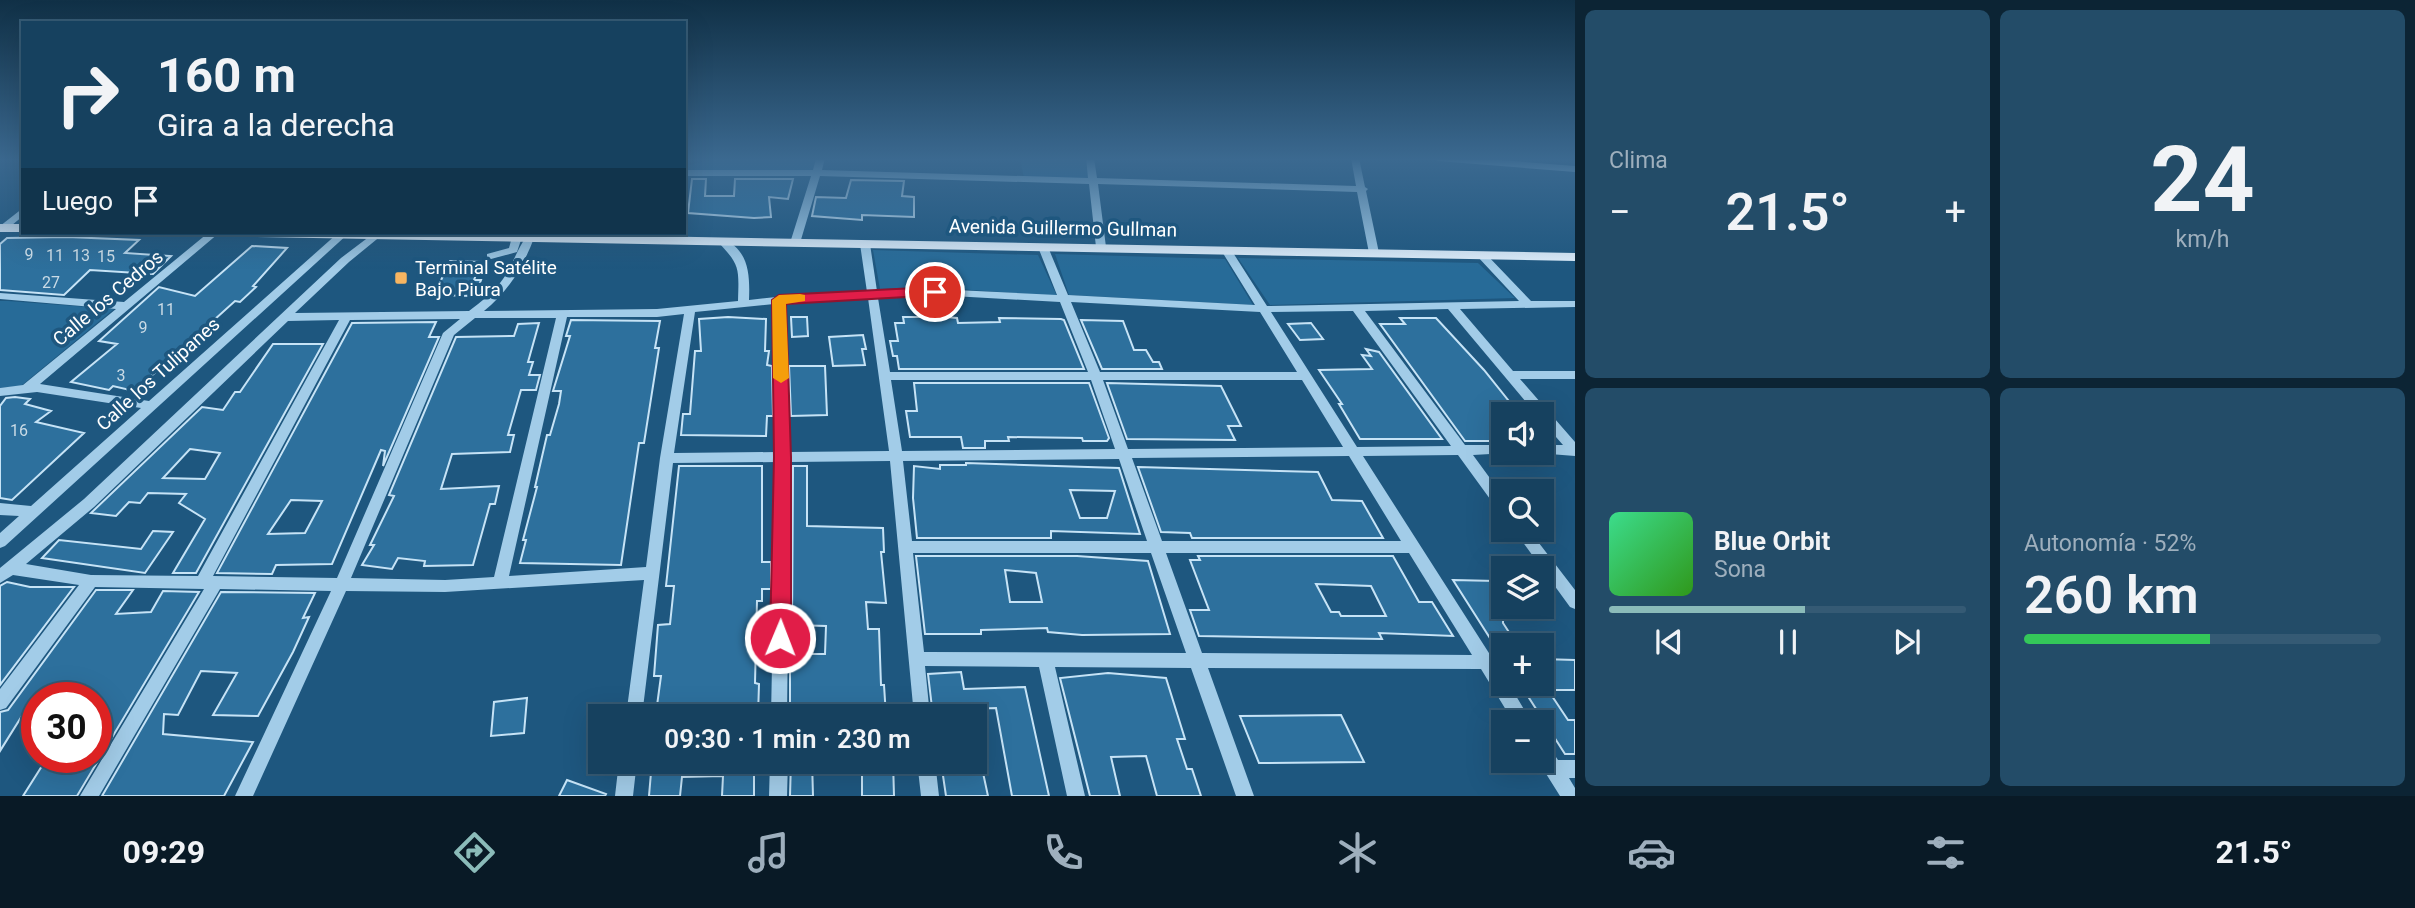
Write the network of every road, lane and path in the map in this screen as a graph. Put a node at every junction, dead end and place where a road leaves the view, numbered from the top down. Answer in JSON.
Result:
{"nodes":[{"id":1,"x":810,"y":195,"type":"edge"},
{"id":2,"x":1095,"y":195,"type":"edge"},
{"id":3,"x":1364,"y":195,"type":"edge"},
{"id":4,"x":21,"y":213,"type":"edge"},
{"id":5,"x":1,"y":228,"type":"edge"},
{"id":6,"x":21,"y":228,"type":"edge"},
{"id":7,"x":212,"y":235,"type":"edge"},
{"id":8,"x":341,"y":235,"type":"edge"},
{"id":9,"x":377,"y":235,"type":"joint"},
{"id":10,"x":647,"y":236,"type":"edge"},
{"id":11,"x":523,"y":238,"type":"junction"},
{"id":12,"x":722,"y":241,"type":"junction"},
{"id":13,"x":795,"y":243,"type":"junction"},
{"id":14,"x":865,"y":244,"type":"junction"},
{"id":15,"x":1043,"y":247,"type":"junction"},
{"id":16,"x":1101,"y":247,"type":"junction"},
{"id":17,"x":1226,"y":250,"type":"junction"},
{"id":18,"x":1374,"y":253,"type":"junction"},
{"id":19,"x":491,"y":256,"type":"dead end"},
{"id":20,"x":1482,"y":256,"type":"junction"},
{"id":21,"x":1575,"y":257,"type":"edge"},
{"id":22,"x":873,"y":294,"type":"junction"},
{"id":23,"x":0,"y":296,"type":"edge"},
{"id":24,"x":779,"y":300,"type":"junction"},
{"id":25,"x":1065,"y":300,"type":"junction"},
{"id":26,"x":743,"y":303,"type":"junction"},
{"id":27,"x":1527,"y":303,"type":"junction"},
{"id":28,"x":1575,"y":304,"type":"edge"},
{"id":29,"x":1450,"y":305,"type":"junction"},
{"id":30,"x":126,"y":306,"type":"junction"},
{"id":31,"x":1356,"y":307,"type":"junction"},
{"id":32,"x":1265,"y":309,"type":"junction"},
{"id":33,"x":690,"y":310,"type":"junction"},
{"id":34,"x":473,"y":313,"type":"junction"},
{"id":35,"x":562,"y":314,"type":"junction"},
{"id":36,"x":347,"y":316,"type":"junction"},
{"id":37,"x":285,"y":317,"type":"junction"},
{"id":38,"x":1095,"y":374,"type":"junction"},
{"id":39,"x":1509,"y":375,"type":"junction"},
{"id":40,"x":1575,"y":375,"type":"edge"},
{"id":41,"x":886,"y":376,"type":"junction"},
{"id":42,"x":1306,"y":376,"type":"junction"},
{"id":43,"x":25,"y":390,"type":"junction"},
{"id":44,"x":0,"y":392,"type":"edge"},
{"id":45,"x":153,"y":406,"type":"junction"},
{"id":46,"x":1491,"y":450,"type":"edge"},
{"id":47,"x":1554,"y":450,"type":"edge"},
{"id":48,"x":1575,"y":450,"type":"edge"},
{"id":49,"x":1462,"y":451,"type":"junction"},
{"id":50,"x":1353,"y":452,"type":"junction"},
{"id":51,"x":1123,"y":453,"type":"junction"},
{"id":52,"x":895,"y":455,"type":"junction"},
{"id":53,"x":783,"y":457,"type":"junction"},
{"id":54,"x":667,"y":458,"type":"junction"},
{"id":55,"x":1491,"y":490,"type":"edge"},
{"id":56,"x":0,"y":509,"type":"edge"},
{"id":57,"x":33,"y":512,"type":"junction"},
{"id":58,"x":0,"y":542,"type":"edge"},
{"id":59,"x":1530,"y":542,"type":"edge"},
{"id":60,"x":905,"y":547,"type":"junction"},
{"id":61,"x":1156,"y":547,"type":"junction"},
{"id":62,"x":1413,"y":547,"type":"junction"},
{"id":63,"x":5,"y":573,"type":"edge"},
{"id":64,"x":652,"y":573,"type":"junction"},
{"id":65,"x":91,"y":581,"type":"junction"},
{"id":66,"x":209,"y":583,"type":"junction"},
{"id":67,"x":500,"y":583,"type":"junction"},
{"id":68,"x":341,"y":585,"type":"junction"},
{"id":69,"x":1575,"y":602,"type":"edge"},
{"id":70,"x":916,"y":659,"type":"junction"},
{"id":71,"x":1045,"y":659,"type":"junction"},
{"id":72,"x":1196,"y":660,"type":"junction"},
{"id":73,"x":1486,"y":662,"type":"junction"},
{"id":74,"x":0,"y":702,"type":"edge"},
{"id":75,"x":636,"y":704,"type":"edge"},
{"id":76,"x":779,"y":704,"type":"edge"},
{"id":77,"x":921,"y":704,"type":"edge"},
{"id":78,"x":1516,"y":710,"type":"edge"},
{"id":79,"x":1554,"y":769,"type":"edge"},
{"id":80,"x":1575,"y":769,"type":"edge"},
{"id":81,"x":1554,"y":771,"type":"edge"},
{"id":82,"x":627,"y":774,"type":"edge"},
{"id":83,"x":779,"y":774,"type":"edge"},
{"id":84,"x":927,"y":774,"type":"edge"},
{"id":85,"x":89,"y":796,"type":"edge"},
{"id":86,"x":244,"y":796,"type":"edge"},
{"id":87,"x":624,"y":796,"type":"edge"},
{"id":88,"x":778,"y":796,"type":"edge"},
{"id":89,"x":930,"y":796,"type":"edge"},
{"id":90,"x":1076,"y":796,"type":"edge"},
{"id":91,"x":1245,"y":796,"type":"edge"},
{"id":92,"x":1570,"y":796,"type":"edge"}],
"edges":[{"from":1,"to":13,"type":"street"},
{"from":2,"to":16,"type":"street"},
{"from":3,"to":18,"type":"street"},
{"from":4,"to":5,"type":"street"},
{"from":5,"to":6,"type":"main road"},
{"from":7,"to":30,"type":"street","name":"Calle los Cedros"},
{"from":8,"to":45,"type":"street","name":"Calle los Tulipanes"},
{"from":9,"to":11,"type":"main road","name":"Avenida Guillermo Gullman"},
{"from":9,"to":37,"type":"street"},
{"from":10,"to":11,"type":"main road","name":"Avenida Guillermo Gullman"},
{"from":10,"to":12,"type":"main road","name":"Avenida Guillermo Gullman"},
{"from":11,"to":19,"type":"street"},
{"from":11,"to":34,"type":"street"},
{"from":12,"to":13,"type":"main road","name":"Avenida Guillermo Gullman"},
{"from":12,"to":26,"type":"street"},
{"from":13,"to":14,"type":"main road","name":"Avenida Guillermo Gullman"},
{"from":14,"to":15,"type":"main road","name":"Avenida Guillermo Gullman"},
{"from":14,"to":22,"type":"street"},
{"from":15,"to":16,"type":"main road","name":"Avenida Guillermo Gullman"},
{"from":15,"to":25,"type":"street"},
{"from":16,"to":17,"type":"main road","name":"Avenida Guillermo Gullman"},
{"from":17,"to":18,"type":"main road","name":"Avenida Guillermo Gullman"},
{"from":17,"to":32,"type":"street"},
{"from":18,"to":20,"type":"main road","name":"Avenida Guillermo Gullman"},
{"from":20,"to":21,"type":"main road","name":"Avenida Guillermo Gullman"},
{"from":20,"to":27,"type":"street"},
{"from":22,"to":24,"type":"street"},
{"from":22,"to":25,"type":"street"},
{"from":22,"to":41,"type":"street"},
{"from":23,"to":30,"type":"street"},
{"from":24,"to":26,"type":"street"},
{"from":24,"to":53,"type":"street"},
{"from":25,"to":32,"type":"street"},
{"from":25,"to":38,"type":"street"},
{"from":26,"to":33,"type":"street"},
{"from":27,"to":28,"type":"street"},
{"from":27,"to":29,"type":"street"},
{"from":29,"to":31,"type":"street"},
{"from":29,"to":39,"type":"street"},
{"from":30,"to":43,"type":"street","name":"Calle los Cedros"},
{"from":31,"to":32,"type":"street"},
{"from":31,"to":49,"type":"street"},
{"from":32,"to":42,"type":"street"},
{"from":33,"to":35,"type":"street"},
{"from":33,"to":54,"type":"street"},
{"from":34,"to":35,"type":"street"},
{"from":34,"to":36,"type":"street"},
{"from":34,"to":68,"type":"street"},
{"from":35,"to":67,"type":"street"},
{"from":36,"to":37,"type":"street"},
{"from":36,"to":66,"type":"street"},
{"from":37,"to":63,"type":"street"},
{"from":38,"to":41,"type":"street"},
{"from":38,"to":42,"type":"street"},
{"from":38,"to":51,"type":"street"},
{"from":39,"to":40,"type":"street"},
{"from":39,"to":48,"type":"street"},
{"from":41,"to":52,"type":"street"},
{"from":42,"to":50,"type":"street"},
{"from":43,"to":44,"type":"street"},
{"from":43,"to":45,"type":"street"},
{"from":45,"to":57,"type":"street","name":"Calle los Tulipanes"},
{"from":46,"to":49,"type":"street"},
{"from":47,"to":48,"type":"street"},
{"from":49,"to":50,"type":"street"},
{"from":49,"to":55,"type":"street"},
{"from":50,"to":51,"type":"street"},
{"from":50,"to":62,"type":"street"},
{"from":51,"to":52,"type":"street"},
{"from":51,"to":61,"type":"street"},
{"from":52,"to":53,"type":"street"},
{"from":52,"to":60,"type":"street"},
{"from":53,"to":54,"type":"street"},
{"from":53,"to":76,"type":"street"},
{"from":54,"to":64,"type":"street"},
{"from":56,"to":57,"type":"street"},
{"from":57,"to":58,"type":"street","name":"Calle los Tulipanes"},
{"from":59,"to":69,"type":"street"},
{"from":60,"to":61,"type":"street"},
{"from":60,"to":70,"type":"street"},
{"from":61,"to":62,"type":"street"},
{"from":61,"to":72,"type":"street"},
{"from":62,"to":73,"type":"street"},
{"from":63,"to":65,"type":"street"},
{"from":64,"to":67,"type":"street"},
{"from":64,"to":75,"type":"street"},
{"from":65,"to":66,"type":"street"},
{"from":65,"to":74,"type":"street"},
{"from":66,"to":68,"type":"street"},
{"from":66,"to":85,"type":"street"},
{"from":67,"to":68,"type":"street"},
{"from":68,"to":86,"type":"street"},
{"from":70,"to":71,"type":"street"},
{"from":70,"to":77,"type":"street"},
{"from":71,"to":72,"type":"street"},
{"from":71,"to":90,"type":"street"},
{"from":72,"to":73,"type":"street"},
{"from":72,"to":91,"type":"street"},
{"from":73,"to":78,"type":"street"},
{"from":79,"to":80,"type":"street"},
{"from":81,"to":92,"type":"street"},
{"from":82,"to":87,"type":"street"},
{"from":83,"to":88,"type":"street"},
{"from":84,"to":89,"type":"street"}]}
